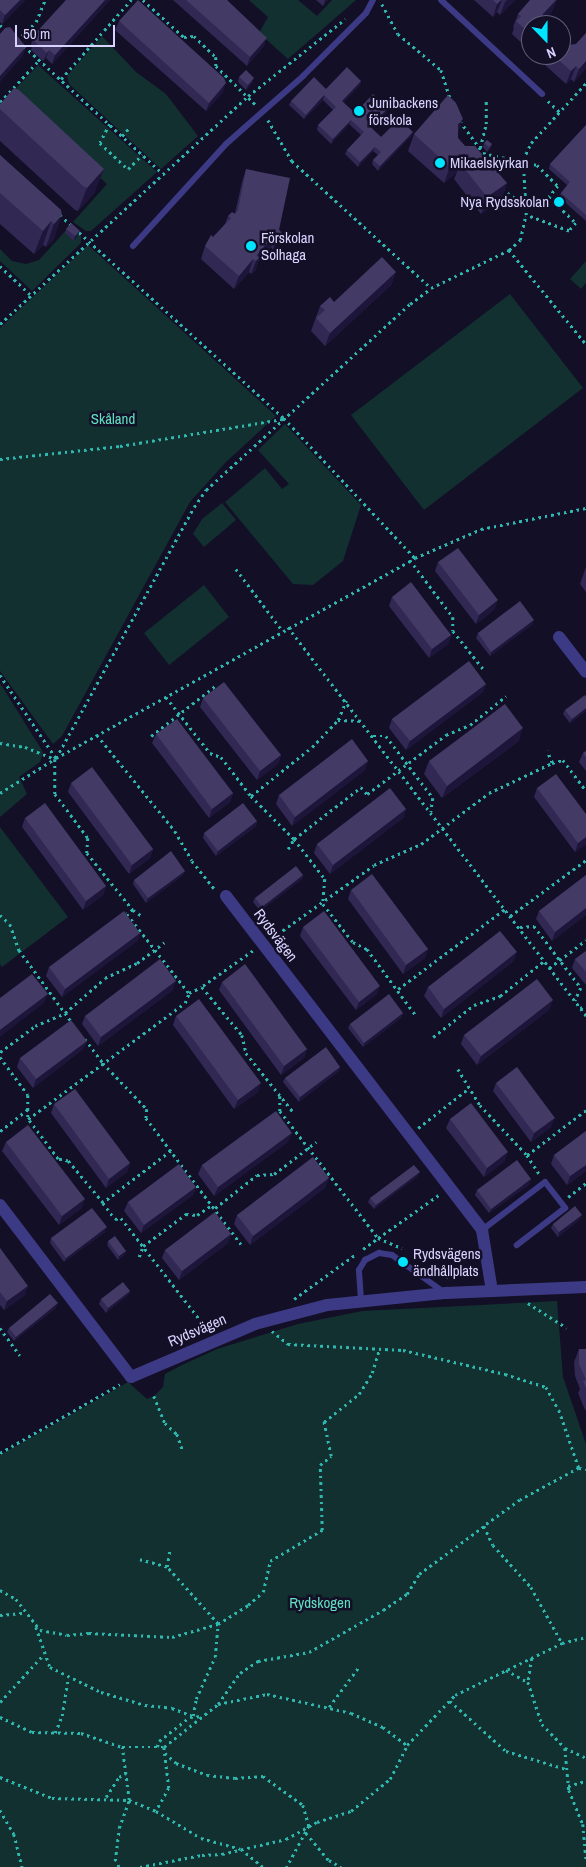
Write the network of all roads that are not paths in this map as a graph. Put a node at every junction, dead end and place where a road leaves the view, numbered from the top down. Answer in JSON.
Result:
{"nodes":[{"id":1,"x":373,"y":0,"type":"edge"},
{"id":2,"x":441,"y":0,"type":"edge"},
{"id":3,"x":542,"y":94,"type":"road end"},
{"id":4,"x":133,"y":246,"type":"dead end"},
{"id":5,"x":560,"y":637,"type":"dead end"},
{"id":6,"x":586,"y":672,"type":"edge"},
{"id":7,"x":226,"y":896,"type":"road end"},
{"id":8,"x":0,"y":1205,"type":"edge"},
{"id":9,"x":482,"y":1230,"type":"junction"},
{"id":10,"x":517,"y":1245,"type":"dead end"},
{"id":11,"x":586,"y":1287,"type":"edge"},
{"id":12,"x":492,"y":1291,"type":"junction"},
{"id":13,"x":446,"y":1293,"type":"junction"},
{"id":14,"x":361,"y":1300,"type":"junction"}],
"edges":[{"from":1,"to":4,"type":"lane"},
{"from":2,"to":3,"type":"lane"},
{"from":5,"to":6,"type":"street"},
{"from":7,"to":9,"type":"street","name":"Rydsvägen"},
{"from":8,"to":14,"type":"street","name":"Rydsvägen"},
{"from":9,"to":10,"type":"lane"},
{"from":9,"to":12,"type":"street","name":"Rydsvägen"},
{"from":11,"to":12,"type":"street","name":"Rydsvägen"},
{"from":12,"to":13,"type":"street","name":"Rydsvägen"},
{"from":13,"to":14,"type":"street","name":"Rydsvägen"},
{"from":13,"to":14,"type":"lane"}]}
